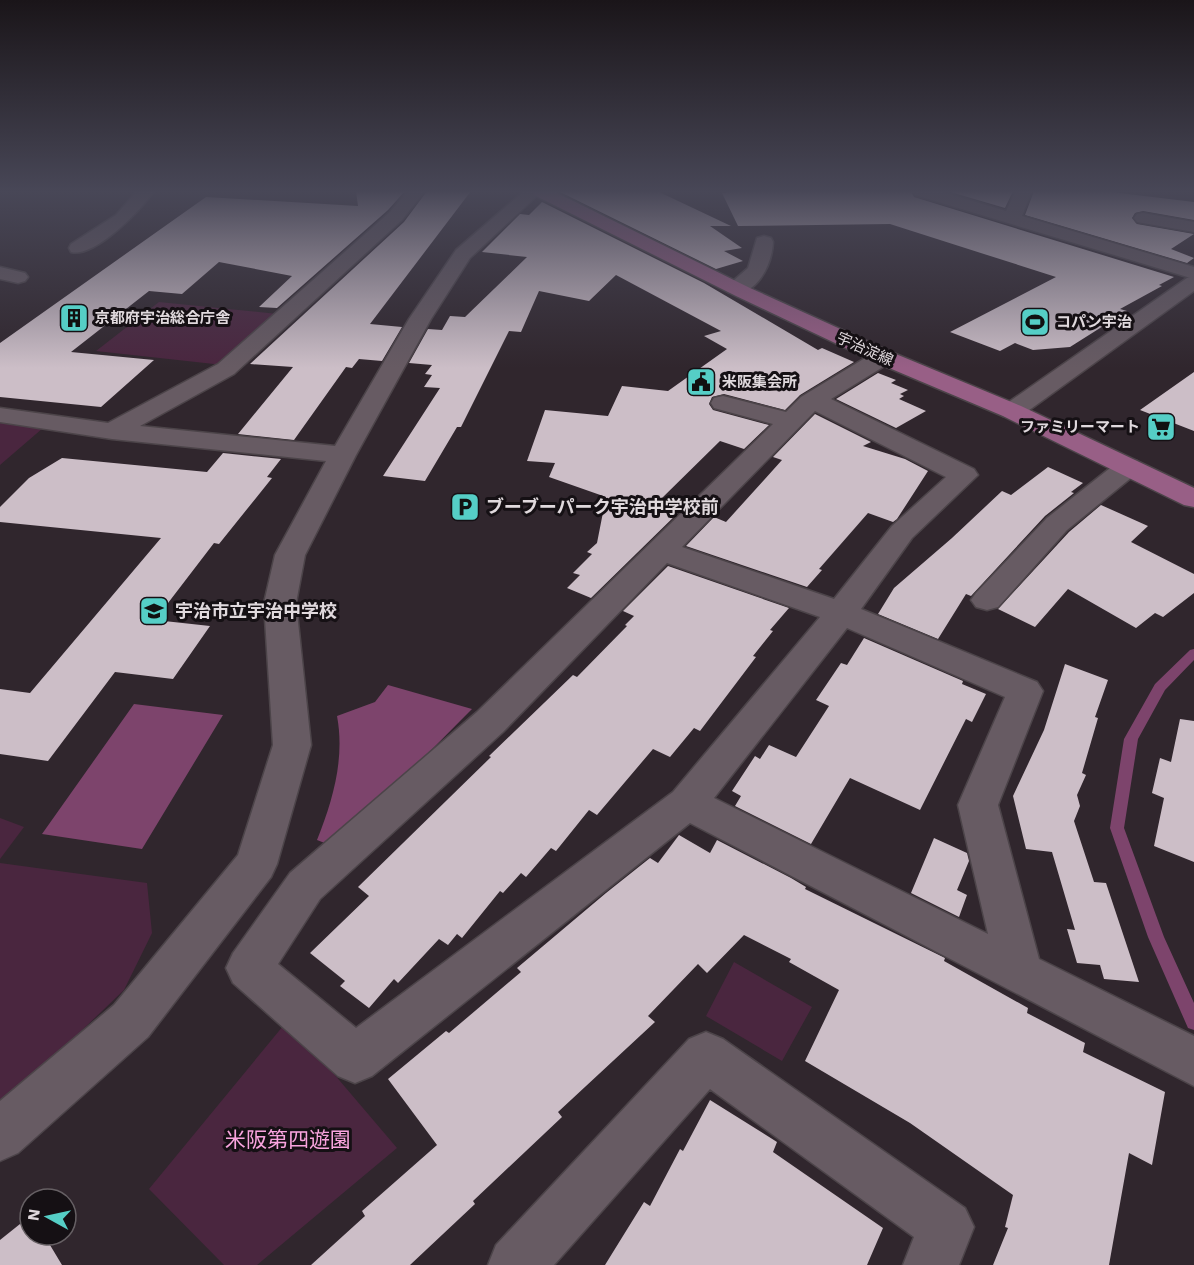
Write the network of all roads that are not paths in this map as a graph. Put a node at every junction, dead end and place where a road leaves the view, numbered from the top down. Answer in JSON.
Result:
{"nodes":[{"id":1,"x":358,"y":250,"type":"edge"},
{"id":2,"x":467,"y":250,"type":"edge"},
{"id":3,"x":659,"y":250,"type":"edge"},
{"id":4,"x":763,"y":250,"type":"edge"},
{"id":5,"x":1118,"y":250,"type":"edge"},
{"id":6,"x":1194,"y":273,"type":"edge"},
{"id":7,"x":1194,"y":282,"type":"edge"},
{"id":8,"x":735,"y":288,"type":"junction"},
{"id":9,"x":883,"y":357,"type":"junction"},
{"id":10,"x":723,"y":403,"type":"dead end"},
{"id":11,"x":802,"y":410,"type":"junction"},
{"id":12,"x":1012,"y":411,"type":"junction"},
{"id":13,"x":0,"y":415,"type":"edge"},
{"id":14,"x":112,"y":431,"type":"junction"},
{"id":15,"x":343,"y":455,"type":"junction"},
{"id":16,"x":1128,"y":467,"type":"junction"},
{"id":17,"x":1194,"y":499,"type":"edge"},
{"id":18,"x":661,"y":550,"type":"junction"},
{"id":19,"x":987,"y":600,"type":"dead end"},
{"id":20,"x":841,"y":613,"type":"junction"},
{"id":21,"x":687,"y":803,"type":"junction"},
{"id":22,"x":1020,"y":972,"type":"junction"},
{"id":23,"x":1194,"y":1062,"type":"edge"},
{"id":24,"x":0,"y":1134,"type":"edge"},
{"id":25,"x":516,"y":1265,"type":"edge"},
{"id":26,"x":931,"y":1265,"type":"edge"}],
"edges":[{"from":1,"to":14,"type":"street"},
{"from":2,"to":15,"type":"street"},
{"from":3,"to":8,"type":"main road","name":"宇治淀線"},
{"from":4,"to":8,"type":"street"},
{"from":5,"to":6,"type":"street"},
{"from":7,"to":12,"type":"street"},
{"from":8,"to":9,"type":"main road","name":"宇治淀線"},
{"from":9,"to":11,"type":"street"},
{"from":9,"to":12,"type":"main road","name":"宇治淀線"},
{"from":10,"to":11,"type":"street"},
{"from":11,"to":18,"type":"street"},
{"from":11,"to":20,"type":"street"},
{"from":12,"to":16,"type":"main road","name":"宇治淀線"},
{"from":13,"to":14,"type":"street"},
{"from":14,"to":15,"type":"street"},
{"from":15,"to":24,"type":"street"},
{"from":16,"to":17,"type":"main road","name":"宇治淀線"},
{"from":16,"to":19,"type":"street"},
{"from":18,"to":20,"type":"street"},
{"from":18,"to":21,"type":"street"},
{"from":20,"to":21,"type":"street"},
{"from":20,"to":22,"type":"street"},
{"from":21,"to":22,"type":"street"},
{"from":22,"to":23,"type":"street"},
{"from":25,"to":26,"type":"street"}]}
